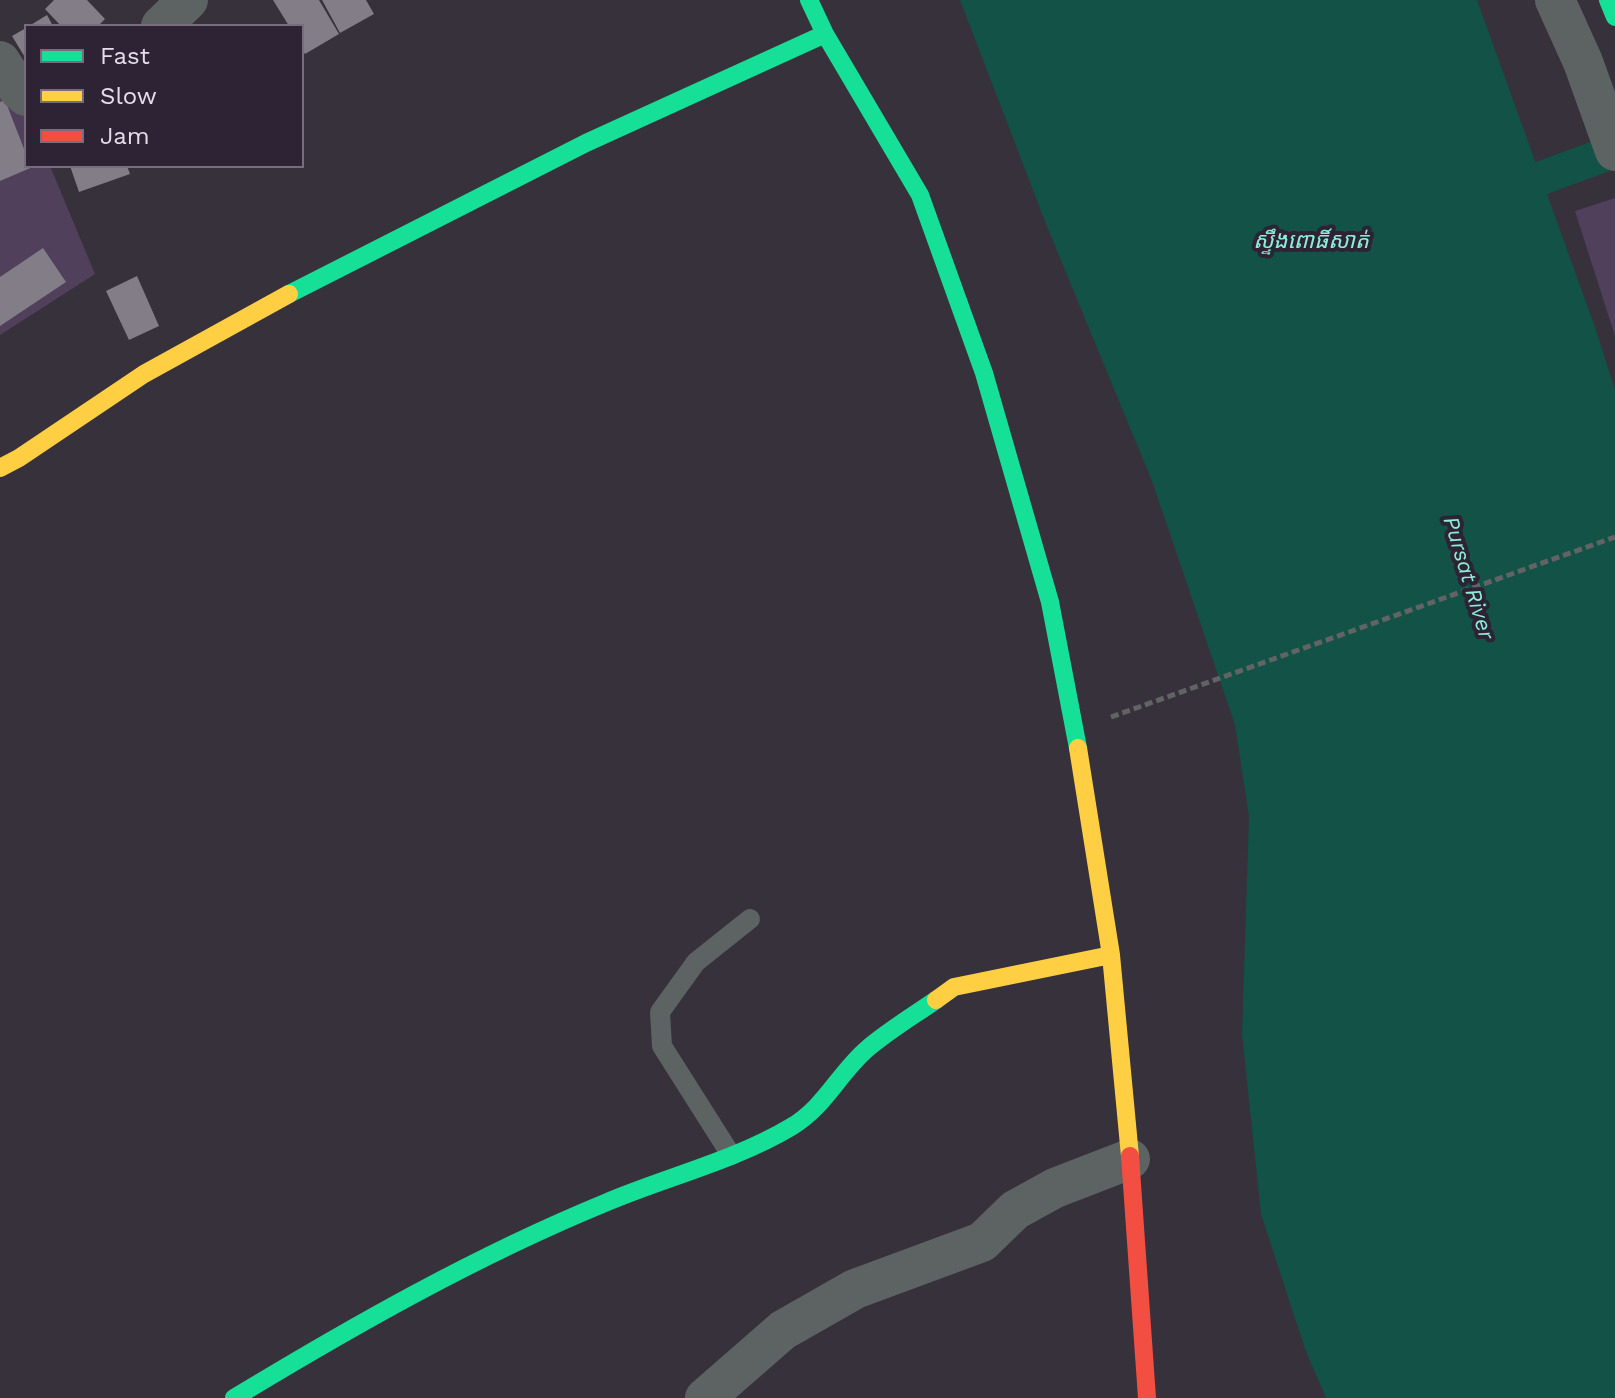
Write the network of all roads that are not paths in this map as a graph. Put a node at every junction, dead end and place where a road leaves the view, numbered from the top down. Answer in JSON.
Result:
{"nodes":[{"id":1,"x":188,"y":0,"type":"edge"},
{"id":2,"x":809,"y":0,"type":"edge"},
{"id":3,"x":1555,"y":0,"type":"edge"},
{"id":4,"x":163,"y":24,"type":"edge"},
{"id":5,"x":825,"y":34,"type":"junction"},
{"id":6,"x":0,"y":61,"type":"edge"},
{"id":7,"x":24,"y":94,"type":"edge"},
{"id":8,"x":1615,"y":151,"type":"edge"},
{"id":9,"x":0,"y":468,"type":"edge"},
{"id":10,"x":750,"y":919,"type":"dead end"},
{"id":11,"x":1111,"y":955,"type":"junction"},
{"id":12,"x":731,"y":1155,"type":"junction"},
{"id":13,"x":1130,"y":1159,"type":"junction"},
{"id":14,"x":234,"y":1398,"type":"edge"},
{"id":15,"x":705,"y":1398,"type":"edge"},
{"id":16,"x":1147,"y":1398,"type":"edge"}],
"edges":[{"from":1,"to":4,"type":"street"},
{"from":2,"to":5,"type":"street"},
{"from":3,"to":8,"type":"street"},
{"from":5,"to":9,"type":"street"},
{"from":5,"to":11,"type":"street"},
{"from":6,"to":7,"type":"street"},
{"from":10,"to":12,"type":"lane"},
{"from":11,"to":12,"type":"street"},
{"from":11,"to":13,"type":"street"},
{"from":12,"to":14,"type":"street"},
{"from":13,"to":15,"type":"street"},
{"from":13,"to":16,"type":"street"}]}
